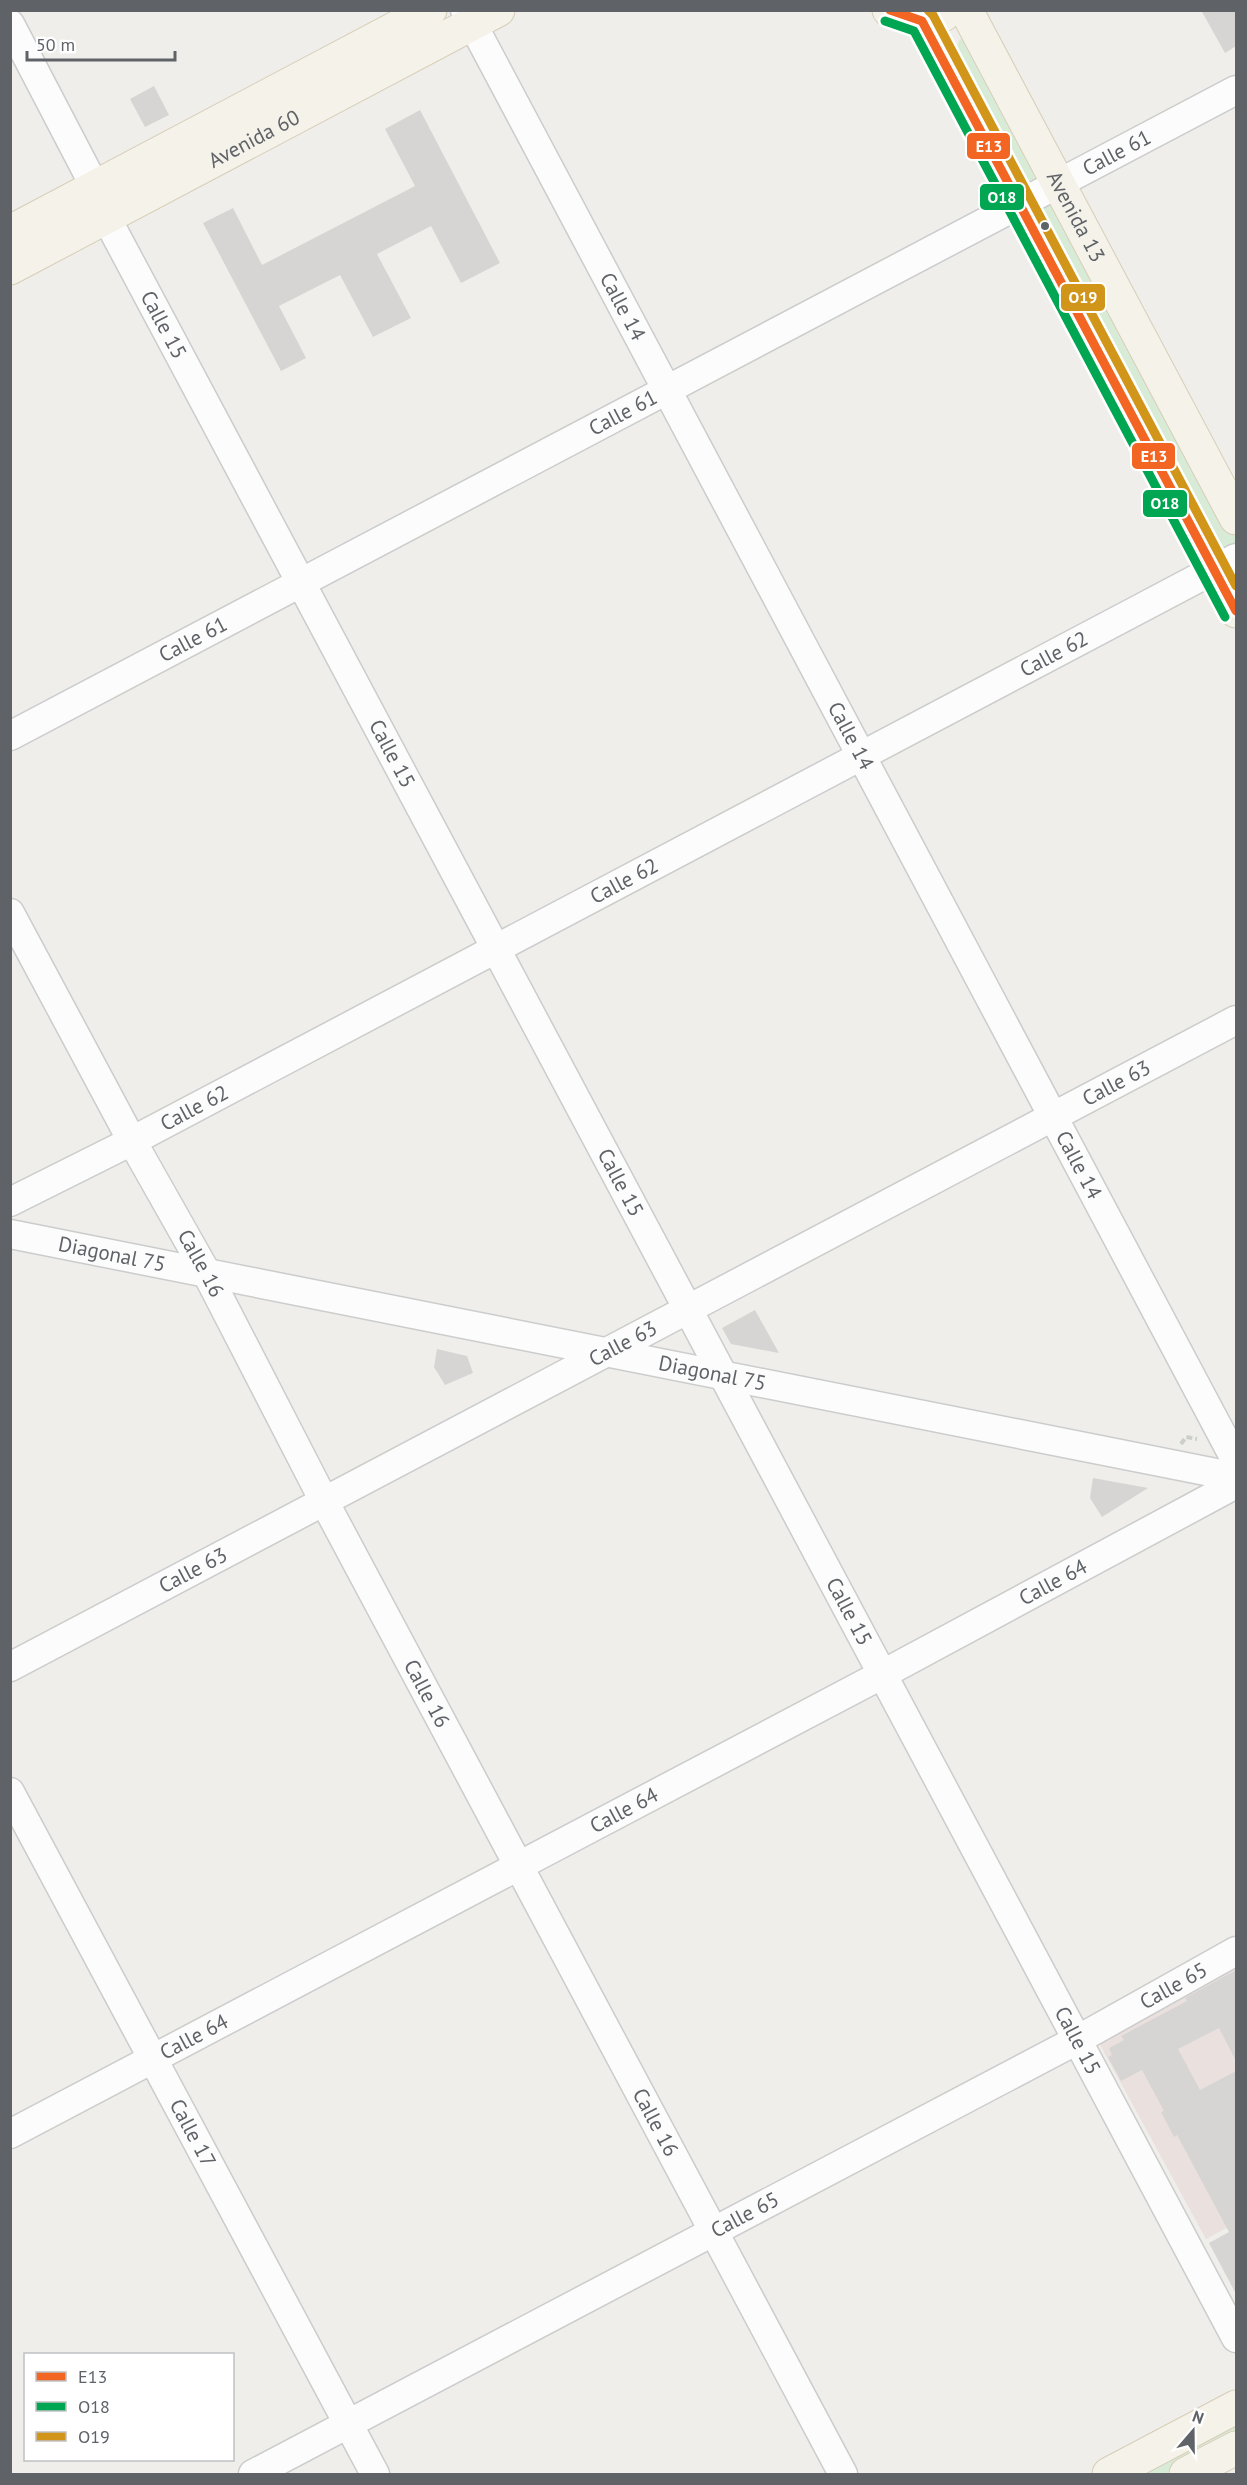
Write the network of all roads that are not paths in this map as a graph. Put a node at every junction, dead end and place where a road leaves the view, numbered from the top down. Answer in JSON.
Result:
{"nodes":[{"id":1,"x":430,"y":10,"type":"edge"},
{"id":2,"x":889,"y":10,"type":"edge"},
{"id":3,"x":966,"y":10,"type":"edge"},
{"id":4,"x":478,"y":15,"type":"edge"},
{"id":5,"x":935,"y":16,"type":"edge"},
{"id":6,"x":10,"y":24,"type":"edge"},
{"id":7,"x":1236,"y":90,"type":"edge"},
{"id":8,"x":1058,"y":183,"type":"junction"},
{"id":9,"x":95,"y":187,"type":"junction"},
{"id":10,"x":1019,"y":204,"type":"junction"},
{"id":11,"x":106,"y":217,"type":"junction"},
{"id":12,"x":10,"y":232,"type":"edge"},
{"id":13,"x":10,"y":268,"type":"edge"},
{"id":14,"x":666,"y":390,"type":"junction"},
{"id":15,"x":1236,"y":518,"type":"edge"},
{"id":16,"x":1226,"y":564,"type":"edge"},
{"id":17,"x":301,"y":583,"type":"junction"},
{"id":18,"x":1236,"y":611,"type":"edge"},
{"id":19,"x":10,"y":736,"type":"edge"},
{"id":20,"x":861,"y":756,"type":"junction"},
{"id":21,"x":10,"y":913,"type":"edge"},
{"id":22,"x":496,"y":949,"type":"junction"},
{"id":23,"x":1236,"y":1020,"type":"edge"},
{"id":24,"x":1053,"y":1117,"type":"junction"},
{"id":25,"x":132,"y":1141,"type":"junction"},
{"id":26,"x":10,"y":1202,"type":"edge"},
{"id":27,"x":10,"y":1234,"type":"edge"},
{"id":28,"x":206,"y":1272,"type":"junction"},
{"id":29,"x":688,"y":1309,"type":"junction"},
{"id":30,"x":610,"y":1352,"type":"junction"},
{"id":31,"x":725,"y":1375,"type":"junction"},
{"id":32,"x":1236,"y":1461,"type":"edge"},
{"id":33,"x":1236,"y":1476,"type":"edge"},
{"id":34,"x":1236,"y":1484,"type":"edge"},
{"id":35,"x":324,"y":1501,"type":"junction"},
{"id":36,"x":10,"y":1667,"type":"edge"},
{"id":37,"x":883,"y":1674,"type":"junction"},
{"id":38,"x":10,"y":1792,"type":"edge"},
{"id":39,"x":519,"y":1866,"type":"junction"},
{"id":40,"x":1236,"y":1951,"type":"edge"},
{"id":41,"x":1077,"y":2040,"type":"junction"},
{"id":42,"x":153,"y":2059,"type":"junction"},
{"id":43,"x":10,"y":2134,"type":"edge"},
{"id":44,"x":713,"y":2232,"type":"junction"},
{"id":45,"x":1236,"y":2338,"type":"edge"},
{"id":46,"x":1236,"y":2407,"type":"edge"},
{"id":47,"x":348,"y":2424,"type":"junction"},
{"id":48,"x":1236,"y":2448,"type":"edge"},
{"id":49,"x":253,"y":2475,"type":"edge"},
{"id":50,"x":375,"y":2475,"type":"edge"},
{"id":51,"x":843,"y":2475,"type":"edge"},
{"id":52,"x":1109,"y":2475,"type":"edge"},
{"id":53,"x":1186,"y":2475,"type":"edge"}],
"edges":[{"from":1,"to":9,"type":"main road","name":"Avenida 60"},
{"from":2,"to":5,"type":"main road"},
{"from":3,"to":8,"type":"main road","name":"Avenida 13"},
{"from":4,"to":11,"type":"main road","name":"Avenida 60"},
{"from":4,"to":14,"type":"street","name":"Calle 14"},
{"from":5,"to":10,"type":"main road","name":"Avenida 13"},
{"from":6,"to":9,"type":"street","name":"Calle 15"},
{"from":7,"to":8,"type":"street","name":"Calle 61"},
{"from":8,"to":10,"type":"street","name":"Calle 61"},
{"from":8,"to":15,"type":"main road","name":"Avenida 13"},
{"from":9,"to":11,"type":"street","name":"Calle 15"},
{"from":9,"to":12,"type":"main road","name":"Avenida 60"},
{"from":10,"to":14,"type":"street","name":"Calle 61"},
{"from":10,"to":16,"type":"main road","name":"Avenida 13"},
{"from":11,"to":13,"type":"main road","name":"Avenida 60"},
{"from":11,"to":17,"type":"street","name":"Calle 15"},
{"from":14,"to":17,"type":"street","name":"Calle 61"},
{"from":14,"to":20,"type":"street","name":"Calle 14"},
{"from":16,"to":18,"type":"main road","name":"Avenida 13"},
{"from":16,"to":20,"type":"street","name":"Calle 62"},
{"from":17,"to":19,"type":"street","name":"Calle 61"},
{"from":17,"to":22,"type":"street","name":"Calle 15"},
{"from":20,"to":22,"type":"street","name":"Calle 62"},
{"from":20,"to":24,"type":"street","name":"Calle 14"},
{"from":21,"to":25,"type":"street","name":"Calle 16"},
{"from":22,"to":25,"type":"street","name":"Calle 62"},
{"from":22,"to":29,"type":"street","name":"Calle 15"},
{"from":23,"to":24,"type":"street","name":"Calle 63"},
{"from":24,"to":29,"type":"street","name":"Calle 63"},
{"from":24,"to":32,"type":"street","name":"Calle 14"},
{"from":25,"to":26,"type":"street","name":"Calle 62"},
{"from":25,"to":28,"type":"street","name":"Calle 16"},
{"from":27,"to":28,"type":"street","name":"Diagonal 75"},
{"from":28,"to":30,"type":"street","name":"Diagonal 75"},
{"from":28,"to":35,"type":"street","name":"Calle 16"},
{"from":29,"to":30,"type":"street","name":"Calle 63"},
{"from":29,"to":31,"type":"street","name":"Calle 15"},
{"from":30,"to":31,"type":"street","name":"Diagonal 75"},
{"from":30,"to":35,"type":"street","name":"Calle 63"},
{"from":31,"to":33,"type":"street","name":"Diagonal 75"},
{"from":31,"to":37,"type":"street","name":"Calle 15"},
{"from":34,"to":37,"type":"street","name":"Calle 64"},
{"from":35,"to":36,"type":"street","name":"Calle 63"},
{"from":35,"to":39,"type":"street","name":"Calle 16"},
{"from":37,"to":39,"type":"street","name":"Calle 64"},
{"from":37,"to":41,"type":"street","name":"Calle 15"},
{"from":38,"to":42,"type":"street","name":"Calle 17"},
{"from":39,"to":42,"type":"street","name":"Calle 64"},
{"from":39,"to":44,"type":"street","name":"Calle 16"},
{"from":40,"to":41,"type":"street","name":"Calle 65"},
{"from":41,"to":44,"type":"street","name":"Calle 65"},
{"from":41,"to":45,"type":"street","name":"Calle 15"},
{"from":42,"to":43,"type":"street","name":"Calle 64"},
{"from":42,"to":47,"type":"street","name":"Calle 17"},
{"from":44,"to":47,"type":"street","name":"Calle 65"},
{"from":44,"to":51,"type":"street","name":"Calle 16"},
{"from":46,"to":52,"type":"main road"},
{"from":47,"to":49,"type":"street","name":"Calle 65"},
{"from":47,"to":50,"type":"street","name":"Calle 17"},
{"from":48,"to":53,"type":"main road"}]}
